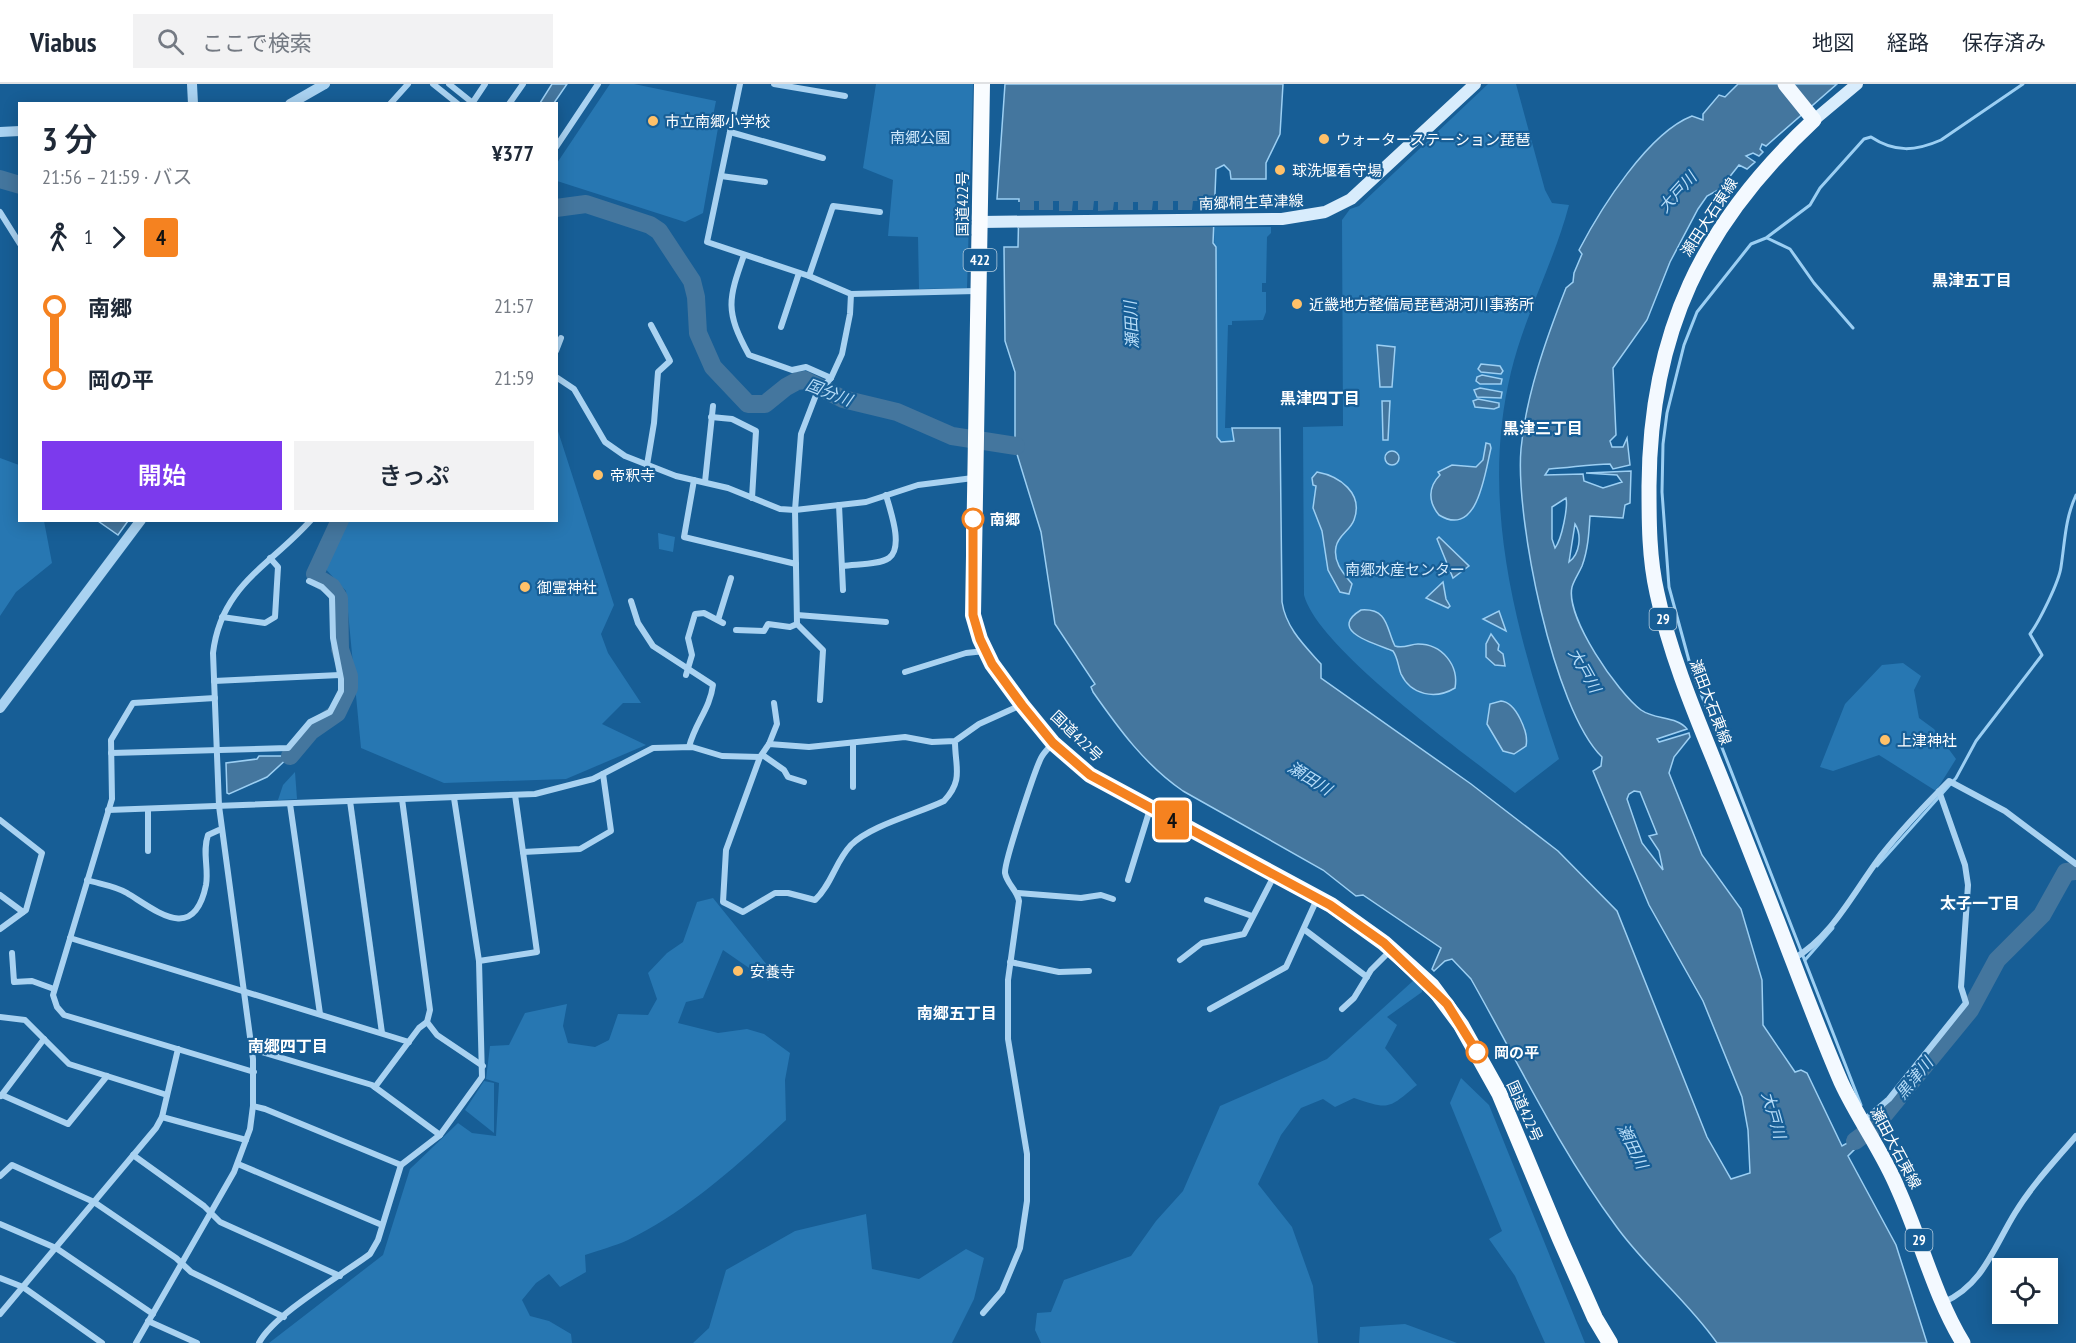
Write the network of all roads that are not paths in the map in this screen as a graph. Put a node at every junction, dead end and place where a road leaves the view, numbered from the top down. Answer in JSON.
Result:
{"nodes":[{"id":1,"x":192,"y":84,"type":"edge"},
{"id":2,"x":325,"y":84,"type":"edge"},
{"id":3,"x":408,"y":84,"type":"edge"},
{"id":4,"x":433,"y":84,"type":"edge"},
{"id":5,"x":449,"y":84,"type":"edge"},
{"id":6,"x":485,"y":84,"type":"edge"},
{"id":7,"x":523,"y":84,"type":"edge"},
{"id":8,"x":598,"y":84,"type":"edge"},
{"id":9,"x":740,"y":84,"type":"edge"},
{"id":10,"x":774,"y":84,"type":"edge"},
{"id":11,"x":982,"y":84,"type":"edge"},
{"id":12,"x":1475,"y":84,"type":"edge"},
{"id":13,"x":1785,"y":84,"type":"edge"},
{"id":14,"x":1857,"y":84,"type":"edge"},
{"id":15,"x":845,"y":96,"type":"dead end"},
{"id":16,"x":193,"y":102,"type":"edge"},
{"id":17,"x":294,"y":102,"type":"edge"},
{"id":18,"x":392,"y":102,"type":"edge"},
{"id":19,"x":456,"y":102,"type":"edge"},
{"id":20,"x":472,"y":102,"type":"edge"},
{"id":21,"x":474,"y":102,"type":"edge"},
{"id":22,"x":510,"y":102,"type":"edge"},
{"id":23,"x":1811,"y":116,"type":"junction"},
{"id":24,"x":18,"y":131,"type":"edge"},
{"id":25,"x":0,"y":132,"type":"edge"},
{"id":26,"x":730,"y":132,"type":"junction"},
{"id":27,"x":558,"y":144,"type":"edge"},
{"id":28,"x":823,"y":158,"type":"dead end"},
{"id":29,"x":721,"y":176,"type":"junction"},
{"id":30,"x":765,"y":182,"type":"dead end"},
{"id":31,"x":0,"y":212,"type":"edge"},
{"id":32,"x":880,"y":212,"type":"dead end"},
{"id":33,"x":980,"y":222,"type":"junction"},
{"id":34,"x":12,"y":231,"type":"junction"},
{"id":35,"x":18,"y":232,"type":"edge"},
{"id":36,"x":18,"y":241,"type":"edge"},
{"id":37,"x":744,"y":255,"type":"junction"},
{"id":38,"x":798,"y":273,"type":"junction"},
{"id":39,"x":809,"y":276,"type":"junction"},
{"id":40,"x":980,"y":291,"type":"junction"},
{"id":41,"x":851,"y":294,"type":"junction"},
{"id":42,"x":651,"y":325,"type":"dead end"},
{"id":43,"x":781,"y":327,"type":"dead end"},
{"id":44,"x":561,"y":338,"type":"dead end"},
{"id":45,"x":558,"y":346,"type":"edge"},
{"id":46,"x":558,"y":377,"type":"edge"},
{"id":47,"x":829,"y":381,"type":"junction"},
{"id":48,"x":713,"y":406,"type":"dead end"},
{"id":49,"x":711,"y":417,"type":"junction"},
{"id":50,"x":647,"y":465,"type":"junction"},
{"id":51,"x":974,"y":478,"type":"junction"},
{"id":52,"x":694,"y":480,"type":"junction"},
{"id":53,"x":705,"y":482,"type":"junction"},
{"id":54,"x":886,"y":495,"type":"junction"},
{"id":55,"x":752,"y":498,"type":"junction"},
{"id":56,"x":839,"y":505,"type":"junction"},
{"id":57,"x":795,"y":510,"type":"junction"},
{"id":58,"x":140,"y":522,"type":"edge"},
{"id":59,"x":309,"y":522,"type":"edge"},
{"id":60,"x":270,"y":558,"type":"junction"},
{"id":61,"x":796,"y":564,"type":"junction"},
{"id":62,"x":843,"y":566,"type":"junction"},
{"id":63,"x":731,"y":578,"type":"dead end"},
{"id":64,"x":309,"y":581,"type":"dead end"},
{"id":65,"x":843,"y":590,"type":"dead end"},
{"id":66,"x":631,"y":601,"type":"dead end"},
{"id":67,"x":797,"y":615,"type":"junction"},
{"id":68,"x":222,"y":617,"type":"junction"},
{"id":69,"x":886,"y":622,"type":"dead end"},
{"id":70,"x":797,"y":624,"type":"junction"},
{"id":71,"x":736,"y":630,"type":"dead end"},
{"id":72,"x":986,"y":651,"type":"junction"},
{"id":73,"x":687,"y":672,"type":"junction"},
{"id":74,"x":905,"y":672,"type":"dead end"},
{"id":75,"x":340,"y":675,"type":"junction"},
{"id":76,"x":214,"y":681,"type":"junction"},
{"id":77,"x":215,"y":698,"type":"junction"},
{"id":78,"x":820,"y":700,"type":"dead end"},
{"id":79,"x":774,"y":703,"type":"dead end"},
{"id":80,"x":1022,"y":705,"type":"junction"},
{"id":81,"x":0,"y":708,"type":"edge"},
{"id":82,"x":955,"y":741,"type":"junction"},
{"id":83,"x":852,"y":743,"type":"junction"},
{"id":84,"x":1053,"y":743,"type":"junction"},
{"id":85,"x":769,"y":744,"type":"junction"},
{"id":86,"x":689,"y":747,"type":"junction"},
{"id":87,"x":216,"y":751,"type":"junction"},
{"id":88,"x":111,"y":753,"type":"junction"},
{"id":89,"x":762,"y":756,"type":"junction"},
{"id":90,"x":603,"y":774,"type":"junction"},
{"id":91,"x":804,"y":782,"type":"dead end"},
{"id":92,"x":854,"y":787,"type":"dead end"},
{"id":93,"x":1939,"y":791,"type":"junction"},
{"id":94,"x":514,"y":795,"type":"junction"},
{"id":95,"x":454,"y":798,"type":"junction"},
{"id":96,"x":402,"y":799,"type":"junction"},
{"id":97,"x":350,"y":801,"type":"junction"},
{"id":98,"x":290,"y":804,"type":"junction"},
{"id":99,"x":219,"y":806,"type":"junction"},
{"id":100,"x":1150,"y":808,"type":"junction"},
{"id":101,"x":148,"y":809,"type":"junction"},
{"id":102,"x":108,"y":810,"type":"junction"},
{"id":103,"x":0,"y":820,"type":"edge"},
{"id":104,"x":219,"y":830,"type":"dead end"},
{"id":105,"x":148,"y":851,"type":"dead end"},
{"id":106,"x":523,"y":852,"type":"junction"},
{"id":107,"x":2076,"y":864,"type":"edge"},
{"id":108,"x":1274,"y":875,"type":"junction"},
{"id":109,"x":87,"y":880,"type":"junction"},
{"id":110,"x":1128,"y":880,"type":"dead end"},
{"id":111,"x":1018,"y":893,"type":"junction"},
{"id":112,"x":0,"y":895,"type":"edge"},
{"id":113,"x":1317,"y":898,"type":"junction"},
{"id":114,"x":1113,"y":899,"type":"dead end"},
{"id":115,"x":1207,"y":900,"type":"dead end"},
{"id":116,"x":23,"y":912,"type":"junction"},
{"id":117,"x":1252,"y":916,"type":"junction"},
{"id":118,"x":0,"y":929,"type":"edge"},
{"id":119,"x":1305,"y":930,"type":"junction"},
{"id":120,"x":70,"y":938,"type":"junction"},
{"id":121,"x":1392,"y":950,"type":"junction"},
{"id":122,"x":12,"y":953,"type":"dead end"},
{"id":123,"x":1180,"y":960,"type":"dead end"},
{"id":124,"x":1792,"y":960,"type":"junction"},
{"id":125,"x":479,"y":961,"type":"junction"},
{"id":126,"x":1010,"y":962,"type":"junction"},
{"id":127,"x":1089,"y":971,"type":"dead end"},
{"id":128,"x":1367,"y":977,"type":"junction"},
{"id":129,"x":54,"y":989,"type":"junction"},
{"id":130,"x":244,"y":991,"type":"junction"},
{"id":131,"x":1210,"y":1009,"type":"dead end"},
{"id":132,"x":1342,"y":1009,"type":"dead end"},
{"id":133,"x":320,"y":1014,"type":"junction"},
{"id":134,"x":0,"y":1017,"type":"edge"},
{"id":135,"x":428,"y":1022,"type":"junction"},
{"id":136,"x":382,"y":1033,"type":"junction"},
{"id":137,"x":44,"y":1039,"type":"junction"},
{"id":138,"x":410,"y":1041,"type":"junction"},
{"id":139,"x":178,"y":1049,"type":"junction"},
{"id":140,"x":252,"y":1049,"type":"junction"},
{"id":141,"x":483,"y":1066,"type":"junction"},
{"id":142,"x":254,"y":1072,"type":"junction"},
{"id":143,"x":107,"y":1076,"type":"junction"},
{"id":144,"x":375,"y":1087,"type":"junction"},
{"id":145,"x":167,"y":1095,"type":"junction"},
{"id":146,"x":1,"y":1096,"type":"edge"},
{"id":147,"x":253,"y":1106,"type":"junction"},
{"id":148,"x":162,"y":1117,"type":"junction"},
{"id":149,"x":1866,"y":1130,"type":"junction"},
{"id":150,"x":440,"y":1135,"type":"junction"},
{"id":151,"x":2076,"y":1136,"type":"edge"},
{"id":152,"x":246,"y":1140,"type":"junction"},
{"id":153,"x":134,"y":1155,"type":"junction"},
{"id":154,"x":238,"y":1164,"type":"junction"},
{"id":155,"x":400,"y":1166,"type":"junction"},
{"id":156,"x":0,"y":1176,"type":"edge"},
{"id":157,"x":94,"y":1202,"type":"junction"},
{"id":158,"x":212,"y":1214,"type":"junction"},
{"id":159,"x":0,"y":1224,"type":"edge"},
{"id":160,"x":382,"y":1225,"type":"junction"},
{"id":161,"x":56,"y":1248,"type":"junction"},
{"id":162,"x":182,"y":1264,"type":"junction"},
{"id":163,"x":340,"y":1276,"type":"junction"},
{"id":164,"x":0,"y":1278,"type":"edge"},
{"id":165,"x":23,"y":1287,"type":"junction"},
{"id":166,"x":1941,"y":1303,"type":"junction"},
{"id":167,"x":983,"y":1313,"type":"dead end"},
{"id":168,"x":0,"y":1314,"type":"edge"},
{"id":169,"x":153,"y":1314,"type":"junction"},
{"id":170,"x":284,"y":1317,"type":"junction"},
{"id":171,"x":148,"y":1321,"type":"junction"},
{"id":172,"x":102,"y":1343,"type":"edge"},
{"id":173,"x":136,"y":1343,"type":"edge"},
{"id":174,"x":197,"y":1343,"type":"edge"},
{"id":175,"x":259,"y":1343,"type":"edge"},
{"id":176,"x":1610,"y":1343,"type":"edge"},
{"id":177,"x":1963,"y":1343,"type":"edge"}],
"edges":[{"from":1,"to":16,"type":"street"},
{"from":2,"to":17,"type":"street"},
{"from":3,"to":18,"type":"street"},
{"from":4,"to":19,"type":"street"},
{"from":5,"to":20,"type":"street"},
{"from":6,"to":21,"type":"street"},
{"from":7,"to":22,"type":"street"},
{"from":8,"to":27,"type":"street"},
{"from":9,"to":26,"type":"street"},
{"from":10,"to":15,"type":"street"},
{"from":11,"to":33,"type":"highway","name":"国道422号","number":"422"},
{"from":12,"to":33,"type":"main road","name":"南郷桐生草津線"},
{"from":13,"to":23,"type":"main road"},
{"from":14,"to":23,"type":"main road"},
{"from":23,"to":124,"type":"main road","name":"瀬田大石東線","number":"29"},
{"from":24,"to":25,"type":"street"},
{"from":26,"to":28,"type":"street"},
{"from":26,"to":29,"type":"street"},
{"from":29,"to":30,"type":"street"},
{"from":29,"to":37,"type":"street"},
{"from":31,"to":34,"type":"street"},
{"from":32,"to":39,"type":"street"},
{"from":33,"to":40,"type":"highway","name":"国道422号","number":"422"},
{"from":34,"to":35,"type":"street"},
{"from":34,"to":36,"type":"street"},
{"from":37,"to":38,"type":"street"},
{"from":37,"to":47,"type":"street"},
{"from":38,"to":39,"type":"street"},
{"from":38,"to":43,"type":"street"},
{"from":39,"to":41,"type":"street"},
{"from":40,"to":41,"type":"street"},
{"from":40,"to":51,"type":"highway","name":"国道422号","number":"422"},
{"from":41,"to":47,"type":"street"},
{"from":42,"to":50,"type":"street"},
{"from":44,"to":45,"type":"street"},
{"from":46,"to":50,"type":"street"},
{"from":47,"to":57,"type":"street"},
{"from":48,"to":49,"type":"street"},
{"from":49,"to":53,"type":"street"},
{"from":49,"to":55,"type":"street"},
{"from":50,"to":52,"type":"street"},
{"from":51,"to":54,"type":"street"},
{"from":51,"to":72,"type":"highway","name":"国道422号","number":"422"},
{"from":52,"to":53,"type":"street"},
{"from":52,"to":61,"type":"street"},
{"from":53,"to":55,"type":"street"},
{"from":54,"to":56,"type":"street"},
{"from":54,"to":62,"type":"street"},
{"from":55,"to":57,"type":"street"},
{"from":56,"to":57,"type":"street"},
{"from":56,"to":62,"type":"street"},
{"from":57,"to":61,"type":"street"},
{"from":58,"to":81,"type":"street"},
{"from":59,"to":60,"type":"street"},
{"from":60,"to":68,"type":"street"},
{"from":60,"to":68,"type":"street"},
{"from":61,"to":67,"type":"street"},
{"from":62,"to":65,"type":"street"},
{"from":63,"to":73,"type":"street"},
{"from":64,"to":75,"type":"street"},
{"from":66,"to":73,"type":"street"},
{"from":67,"to":69,"type":"street"},
{"from":67,"to":70,"type":"street"},
{"from":68,"to":76,"type":"street"},
{"from":70,"to":71,"type":"street"},
{"from":70,"to":78,"type":"street"},
{"from":72,"to":74,"type":"street"},
{"from":72,"to":80,"type":"highway","name":"国道422号","number":"422"},
{"from":73,"to":86,"type":"street"},
{"from":75,"to":76,"type":"street"},
{"from":75,"to":87,"type":"street"},
{"from":76,"to":77,"type":"street"},
{"from":77,"to":87,"type":"street"},
{"from":77,"to":88,"type":"street"},
{"from":79,"to":85,"type":"street"},
{"from":80,"to":82,"type":"street"},
{"from":80,"to":84,"type":"highway","name":"国道422号","number":"422"},
{"from":82,"to":83,"type":"street"},
{"from":82,"to":89,"type":"street"},
{"from":83,"to":85,"type":"street"},
{"from":83,"to":92,"type":"street"},
{"from":84,"to":100,"type":"highway","name":"国道422号","number":"422"},
{"from":84,"to":111,"type":"street"},
{"from":85,"to":89,"type":"street"},
{"from":86,"to":89,"type":"street"},
{"from":86,"to":90,"type":"street"},
{"from":87,"to":88,"type":"street"},
{"from":87,"to":99,"type":"street"},
{"from":88,"to":102,"type":"street"},
{"from":89,"to":91,"type":"street"},
{"from":90,"to":94,"type":"street"},
{"from":90,"to":106,"type":"street"},
{"from":93,"to":107,"type":"street"},
{"from":93,"to":124,"type":"street"},
{"from":93,"to":149,"type":"street"},
{"from":94,"to":95,"type":"street"},
{"from":94,"to":106,"type":"street"},
{"from":95,"to":96,"type":"street"},
{"from":95,"to":125,"type":"street"},
{"from":96,"to":97,"type":"street"},
{"from":96,"to":135,"type":"street"},
{"from":97,"to":98,"type":"street"},
{"from":97,"to":136,"type":"street"},
{"from":98,"to":99,"type":"street"},
{"from":98,"to":133,"type":"street"},
{"from":99,"to":101,"type":"street"},
{"from":99,"to":130,"type":"street"},
{"from":100,"to":108,"type":"highway","name":"国道422号","number":"422"},
{"from":100,"to":110,"type":"street"},
{"from":101,"to":102,"type":"street"},
{"from":101,"to":105,"type":"street"},
{"from":102,"to":109,"type":"street"},
{"from":103,"to":116,"type":"street"},
{"from":104,"to":109,"type":"street"},
{"from":106,"to":125,"type":"street"},
{"from":108,"to":113,"type":"highway","name":"国道422号","number":"422"},
{"from":108,"to":117,"type":"street"},
{"from":109,"to":120,"type":"street"},
{"from":111,"to":114,"type":"street"},
{"from":111,"to":126,"type":"street"},
{"from":112,"to":116,"type":"street"},
{"from":113,"to":119,"type":"street"},
{"from":113,"to":121,"type":"highway","name":"国道422号","number":"422"},
{"from":115,"to":117,"type":"street"},
{"from":116,"to":118,"type":"street"},
{"from":117,"to":123,"type":"street"},
{"from":119,"to":128,"type":"street"},
{"from":119,"to":131,"type":"street"},
{"from":120,"to":129,"type":"street"},
{"from":120,"to":130,"type":"street"},
{"from":121,"to":128,"type":"street"},
{"from":121,"to":176,"type":"highway","name":"国道422号","number":"422"},
{"from":122,"to":129,"type":"street"},
{"from":124,"to":149,"type":"main road","name":"瀬田大石東線","number":"29"},
{"from":125,"to":141,"type":"street"},
{"from":126,"to":127,"type":"street"},
{"from":126,"to":167,"type":"street"},
{"from":128,"to":132,"type":"street"},
{"from":129,"to":139,"type":"street"},
{"from":130,"to":133,"type":"street"},
{"from":130,"to":140,"type":"street"},
{"from":133,"to":136,"type":"street"},
{"from":134,"to":137,"type":"street"},
{"from":135,"to":138,"type":"street"},
{"from":135,"to":141,"type":"street"},
{"from":136,"to":138,"type":"street"},
{"from":137,"to":143,"type":"street"},
{"from":137,"to":146,"type":"street"},
{"from":138,"to":144,"type":"street"},
{"from":139,"to":142,"type":"street"},
{"from":139,"to":145,"type":"street"},
{"from":140,"to":142,"type":"street"},
{"from":140,"to":144,"type":"street"},
{"from":141,"to":150,"type":"street"},
{"from":142,"to":147,"type":"street"},
{"from":143,"to":145,"type":"street"},
{"from":143,"to":146,"type":"street"},
{"from":144,"to":150,"type":"street"},
{"from":145,"to":148,"type":"street"},
{"from":147,"to":152,"type":"street"},
{"from":147,"to":155,"type":"street"},
{"from":148,"to":152,"type":"street"},
{"from":148,"to":153,"type":"street"},
{"from":149,"to":166,"type":"main road","name":"瀬田大石東線","number":"29"},
{"from":150,"to":155,"type":"street"},
{"from":151,"to":166,"type":"street"},
{"from":152,"to":154,"type":"street"},
{"from":153,"to":157,"type":"street"},
{"from":153,"to":158,"type":"street"},
{"from":154,"to":158,"type":"street"},
{"from":154,"to":160,"type":"street"},
{"from":155,"to":160,"type":"street"},
{"from":156,"to":157,"type":"street"},
{"from":157,"to":161,"type":"street"},
{"from":157,"to":162,"type":"street"},
{"from":158,"to":162,"type":"street"},
{"from":158,"to":163,"type":"street"},
{"from":159,"to":161,"type":"street"},
{"from":160,"to":163,"type":"street"},
{"from":161,"to":165,"type":"street"},
{"from":161,"to":169,"type":"street"},
{"from":162,"to":169,"type":"street"},
{"from":162,"to":170,"type":"street"},
{"from":163,"to":170,"type":"street"},
{"from":164,"to":165,"type":"street"},
{"from":165,"to":168,"type":"street"},
{"from":165,"to":172,"type":"street"},
{"from":166,"to":177,"type":"main road","name":"瀬田大石東線","number":"29"},
{"from":169,"to":171,"type":"street"},
{"from":170,"to":175,"type":"street"},
{"from":171,"to":173,"type":"street"},
{"from":171,"to":174,"type":"street"}]}
